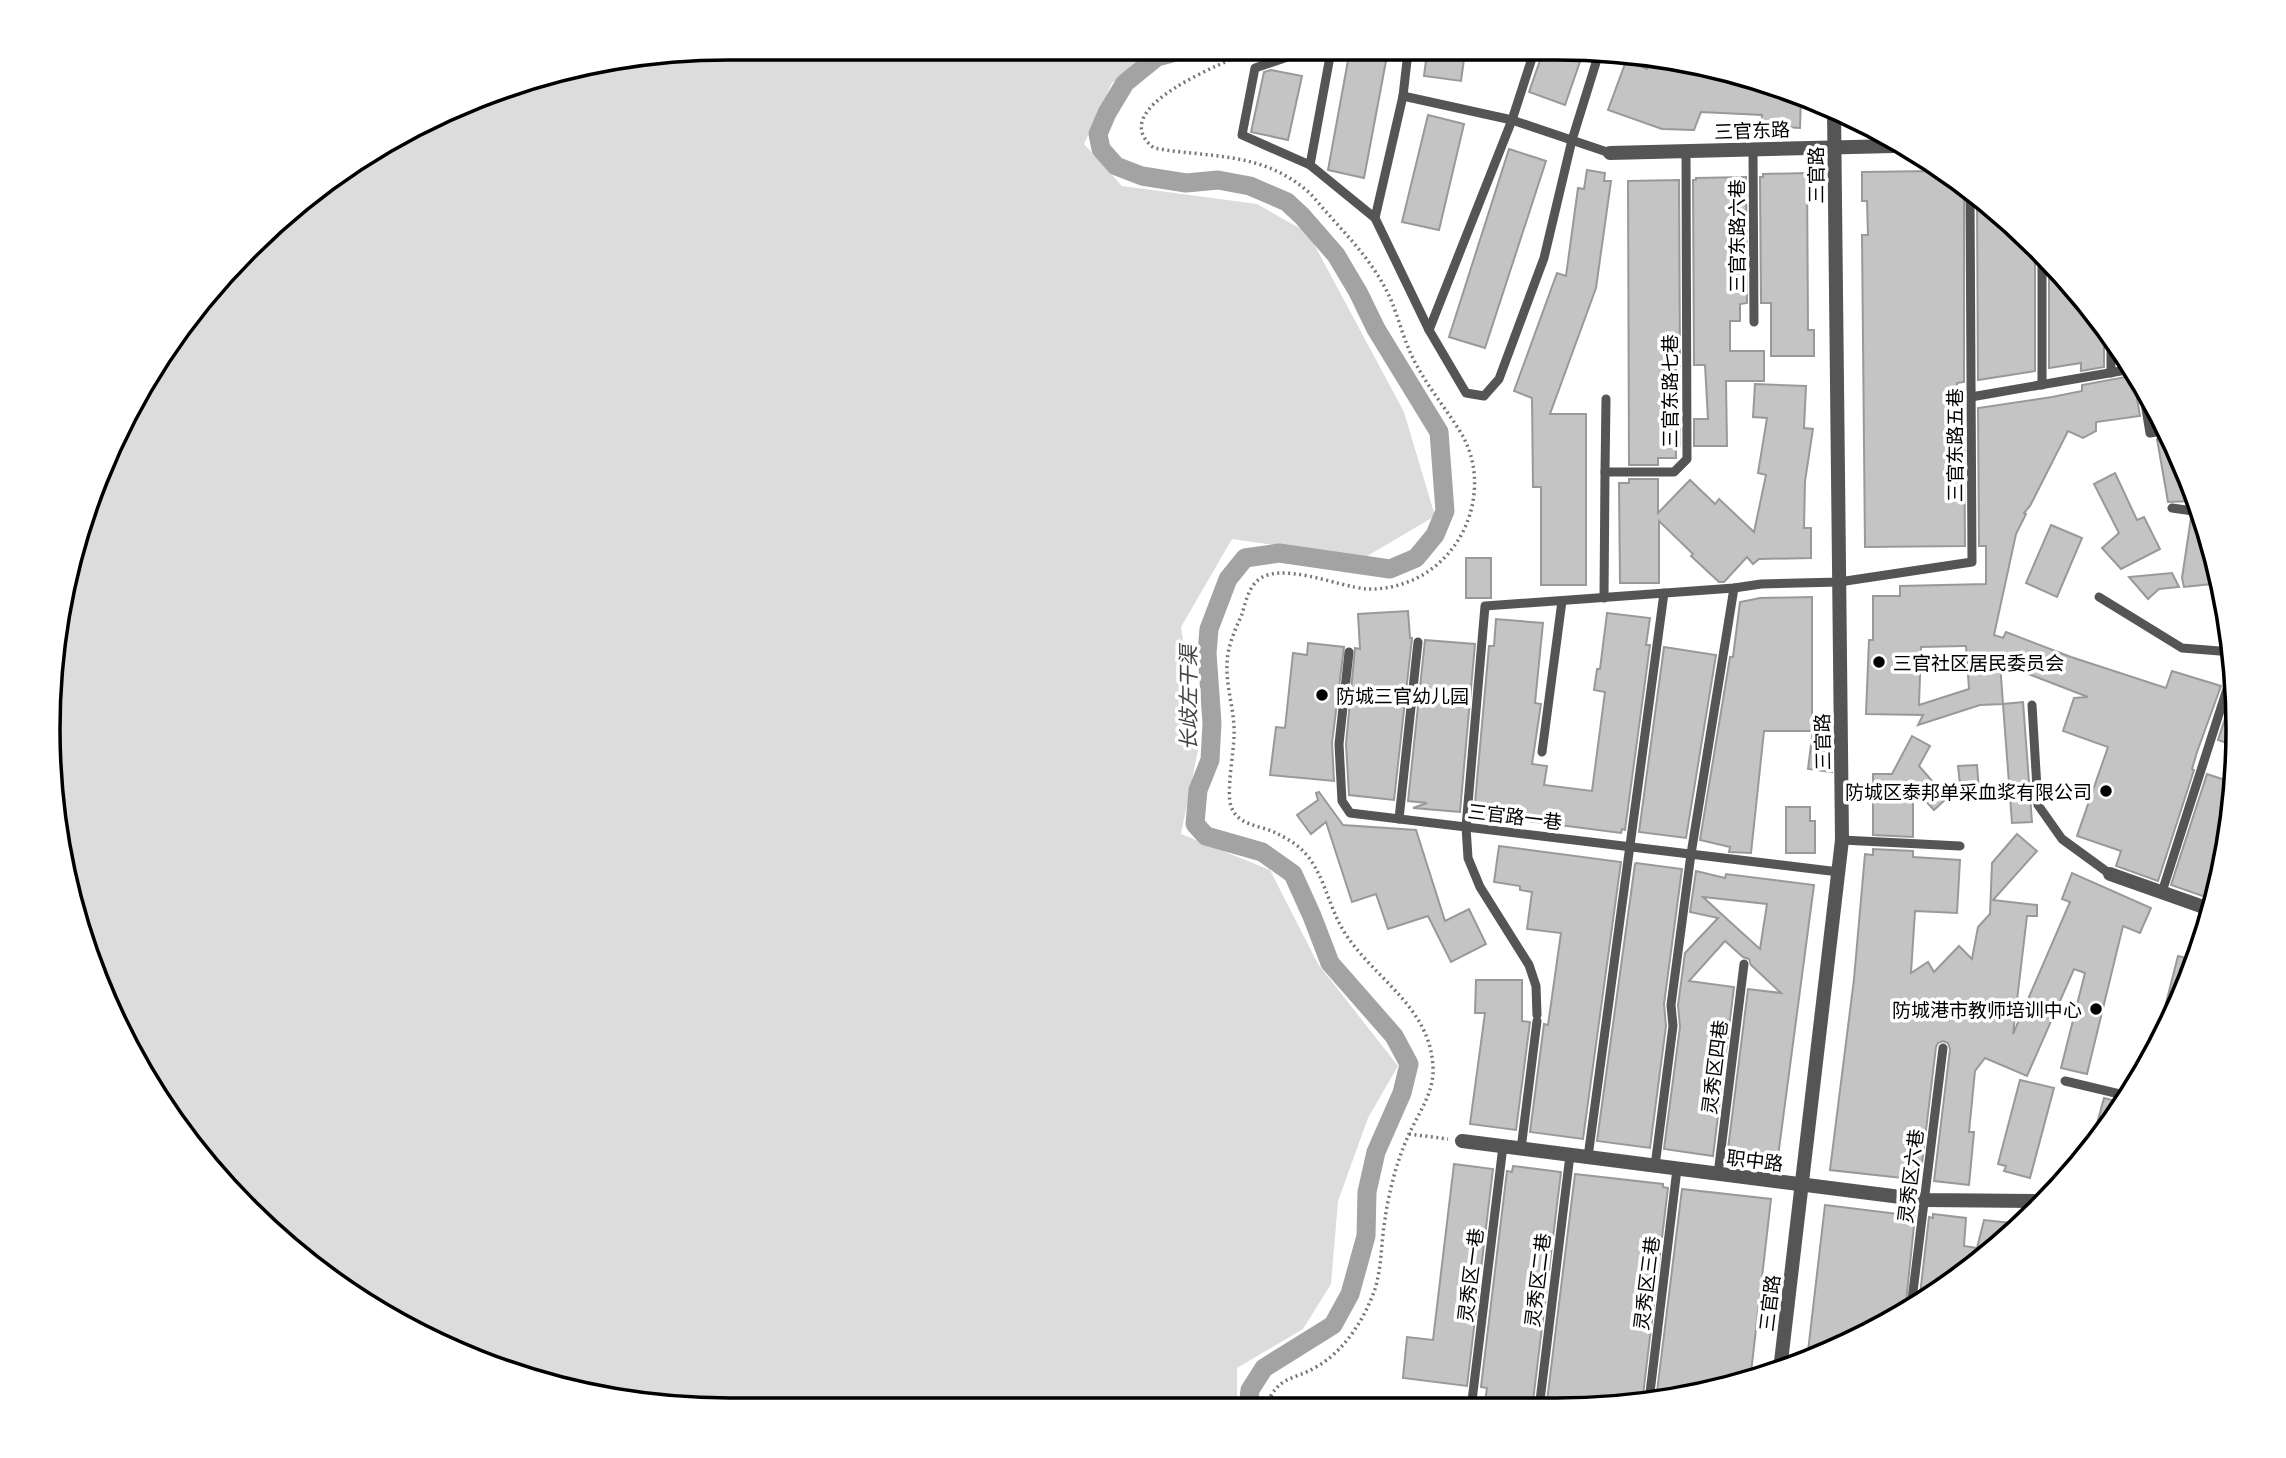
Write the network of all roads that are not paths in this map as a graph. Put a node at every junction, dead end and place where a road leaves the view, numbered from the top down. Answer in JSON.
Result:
{"nodes":[{"id":1,"x":1279,"y":60,"type":"edge"},
{"id":2,"x":1329,"y":60,"type":"edge"},
{"id":3,"x":1404,"y":60,"type":"edge"},
{"id":4,"x":1531,"y":60,"type":"edge"},
{"id":5,"x":1597,"y":61,"type":"edge"},
{"id":6,"x":1402,"y":96,"type":"junction"},
{"id":7,"x":1512,"y":120,"type":"junction"},
{"id":8,"x":1834,"y":120,"type":"edge"},
{"id":9,"x":1572,"y":140,"type":"junction"},
{"id":10,"x":1886,"y":146,"type":"edge"},
{"id":11,"x":1833,"y":147,"type":"junction"},
{"id":12,"x":1753,"y":149,"type":"junction"},
{"id":13,"x":1686,"y":151,"type":"junction"},
{"id":14,"x":1610,"y":153,"type":"joint"},
{"id":15,"x":1310,"y":165,"type":"junction"},
{"id":16,"x":1970,"y":202,"type":"edge"},
{"id":17,"x":1375,"y":218,"type":"junction"},
{"id":18,"x":2042,"y":269,"type":"edge"},
{"id":19,"x":1754,"y":322,"type":"dead end"},
{"id":20,"x":1429,"y":330,"type":"junction"},
{"id":21,"x":2111,"y":353,"type":"edge"},
{"id":22,"x":2123,"y":371,"type":"edge"},
{"id":23,"x":2111,"y":373,"type":"junction"},
{"id":24,"x":2042,"y":385,"type":"junction"},
{"id":25,"x":1971,"y":397,"type":"junction"},
{"id":26,"x":1606,"y":399,"type":"dead end"},
{"id":27,"x":2147,"y":413,"type":"edge"},
{"id":28,"x":2156,"y":432,"type":"edge"},
{"id":29,"x":1605,"y":472,"type":"junction"},
{"id":30,"x":2172,"y":508,"type":"dead end"},
{"id":31,"x":2190,"y":511,"type":"edge"},
{"id":32,"x":1839,"y":582,"type":"junction"},
{"id":33,"x":1734,"y":589,"type":"junction"},
{"id":34,"x":1664,"y":593,"type":"junction"},
{"id":35,"x":2099,"y":597,"type":"dead end"},
{"id":36,"x":1604,"y":598,"type":"junction"},
{"id":37,"x":1562,"y":601,"type":"junction"},
{"id":38,"x":1418,"y":642,"type":"dead end"},
{"id":39,"x":2222,"y":651,"type":"edge"},
{"id":40,"x":1349,"y":652,"type":"dead end"},
{"id":41,"x":2225,"y":695,"type":"edge"},
{"id":42,"x":2032,"y":705,"type":"dead end"},
{"id":43,"x":1542,"y":752,"type":"dead end"},
{"id":44,"x":1399,"y":819,"type":"junction"},
{"id":45,"x":1466,"y":827,"type":"junction"},
{"id":46,"x":1842,"y":840,"type":"junction"},
{"id":47,"x":1960,"y":846,"type":"dead end"},
{"id":48,"x":1629,"y":847,"type":"junction"},
{"id":49,"x":1691,"y":854,"type":"junction"},
{"id":50,"x":1839,"y":872,"type":"junction"},
{"id":51,"x":2110,"y":874,"type":"joint"},
{"id":52,"x":2162,"y":892,"type":"junction"},
{"id":53,"x":2203,"y":906,"type":"edge"},
{"id":54,"x":1744,"y":964,"type":"dead end"},
{"id":55,"x":1943,"y":1048,"type":"dead end"},
{"id":56,"x":2065,"y":1081,"type":"dead end"},
{"id":57,"x":2119,"y":1094,"type":"edge"},
{"id":58,"x":1461,"y":1141,"type":"road end"},
{"id":59,"x":1503,"y":1146,"type":"junction"},
{"id":60,"x":1521,"y":1149,"type":"junction"},
{"id":61,"x":1570,"y":1155,"type":"junction"},
{"id":62,"x":1588,"y":1157,"type":"junction"},
{"id":63,"x":1655,"y":1166,"type":"junction"},
{"id":64,"x":1677,"y":1169,"type":"junction"},
{"id":65,"x":1718,"y":1174,"type":"junction"},
{"id":66,"x":1803,"y":1185,"type":"junction"},
{"id":67,"x":1924,"y":1200,"type":"junction"},
{"id":68,"x":2027,"y":1205,"type":"edge"},
{"id":69,"x":1912,"y":1296,"type":"edge"},
{"id":70,"x":1781,"y":1360,"type":"edge"},
{"id":71,"x":1650,"y":1392,"type":"edge"},
{"id":72,"x":1472,"y":1398,"type":"edge"},
{"id":73,"x":1540,"y":1398,"type":"edge"}],
"edges":[{"from":1,"to":15,"type":"lane"},
{"from":2,"to":15,"type":"lane"},
{"from":3,"to":6,"type":"lane"},
{"from":4,"to":7,"type":"lane"},
{"from":5,"to":9,"type":"lane"},
{"from":6,"to":7,"type":"lane"},
{"from":6,"to":17,"type":"lane"},
{"from":7,"to":9,"type":"lane"},
{"from":7,"to":20,"type":"lane"},
{"from":8,"to":11,"type":"street","name":"三官路"},
{"from":9,"to":14,"type":"lane"},
{"from":9,"to":20,"type":"lane"},
{"from":10,"to":11,"type":"street","name":"三官东路"},
{"from":11,"to":12,"type":"street","name":"三官东路"},
{"from":11,"to":32,"type":"street","name":"三官路"},
{"from":12,"to":13,"type":"street","name":"三官东路"},
{"from":12,"to":19,"type":"lane","name":"三官东路六巷"},
{"from":13,"to":14,"type":"street","name":"三官东路"},
{"from":13,"to":29,"type":"lane","name":"三官东路七巷"},
{"from":15,"to":17,"type":"lane"},
{"from":16,"to":25,"type":"lane","name":"三官东路五巷"},
{"from":17,"to":20,"type":"lane"},
{"from":18,"to":24,"type":"lane"},
{"from":21,"to":23,"type":"lane"},
{"from":22,"to":23,"type":"lane"},
{"from":23,"to":24,"type":"lane"},
{"from":24,"to":25,"type":"lane"},
{"from":25,"to":32,"type":"lane","name":"三官东路五巷"},
{"from":26,"to":29,"type":"lane"},
{"from":27,"to":28,"type":"lane"},
{"from":29,"to":36,"type":"lane"},
{"from":30,"to":31,"type":"lane"},
{"from":32,"to":33,"type":"lane"},
{"from":32,"to":46,"type":"street","name":"三官路"},
{"from":33,"to":34,"type":"lane"},
{"from":33,"to":49,"type":"lane"},
{"from":34,"to":36,"type":"lane"},
{"from":34,"to":48,"type":"lane"},
{"from":35,"to":39,"type":"lane"},
{"from":36,"to":37,"type":"lane"},
{"from":37,"to":43,"type":"lane"},
{"from":37,"to":45,"type":"lane"},
{"from":38,"to":44,"type":"lane"},
{"from":40,"to":44,"type":"lane","name":"三官路一巷"},
{"from":41,"to":52,"type":"lane"},
{"from":42,"to":51,"type":"lane"},
{"from":44,"to":45,"type":"lane","name":"三官路一巷"},
{"from":45,"to":48,"type":"lane","name":"三官路一巷"},
{"from":45,"to":60,"type":"lane"},
{"from":46,"to":47,"type":"lane"},
{"from":46,"to":50,"type":"street","name":"三官路"},
{"from":48,"to":49,"type":"lane","name":"三官路一巷"},
{"from":48,"to":62,"type":"lane"},
{"from":49,"to":50,"type":"lane","name":"三官路一巷"},
{"from":49,"to":63,"type":"lane"},
{"from":50,"to":66,"type":"street","name":"三官路"},
{"from":51,"to":52,"type":"street"},
{"from":52,"to":53,"type":"street"},
{"from":54,"to":65,"type":"lane","name":"灵秀区四巷"},
{"from":55,"to":67,"type":"lane","name":"灵秀区六巷"},
{"from":56,"to":57,"type":"lane"},
{"from":58,"to":59,"type":"street","name":"职中路"},
{"from":59,"to":60,"type":"street","name":"职中路"},
{"from":59,"to":72,"type":"lane","name":"灵秀区一巷"},
{"from":60,"to":61,"type":"street","name":"职中路"},
{"from":61,"to":62,"type":"street","name":"职中路"},
{"from":61,"to":73,"type":"lane","name":"灵秀区二巷"},
{"from":62,"to":63,"type":"street","name":"职中路"},
{"from":63,"to":64,"type":"street","name":"职中路"},
{"from":64,"to":65,"type":"street","name":"职中路"},
{"from":64,"to":71,"type":"lane","name":"灵秀区三巷"},
{"from":65,"to":66,"type":"street","name":"职中路"},
{"from":66,"to":67,"type":"street","name":"职中路"},
{"from":66,"to":70,"type":"street","name":"三官路"},
{"from":67,"to":68,"type":"street","name":"职中路"},
{"from":67,"to":69,"type":"lane","name":"灵秀区六巷"}]}
